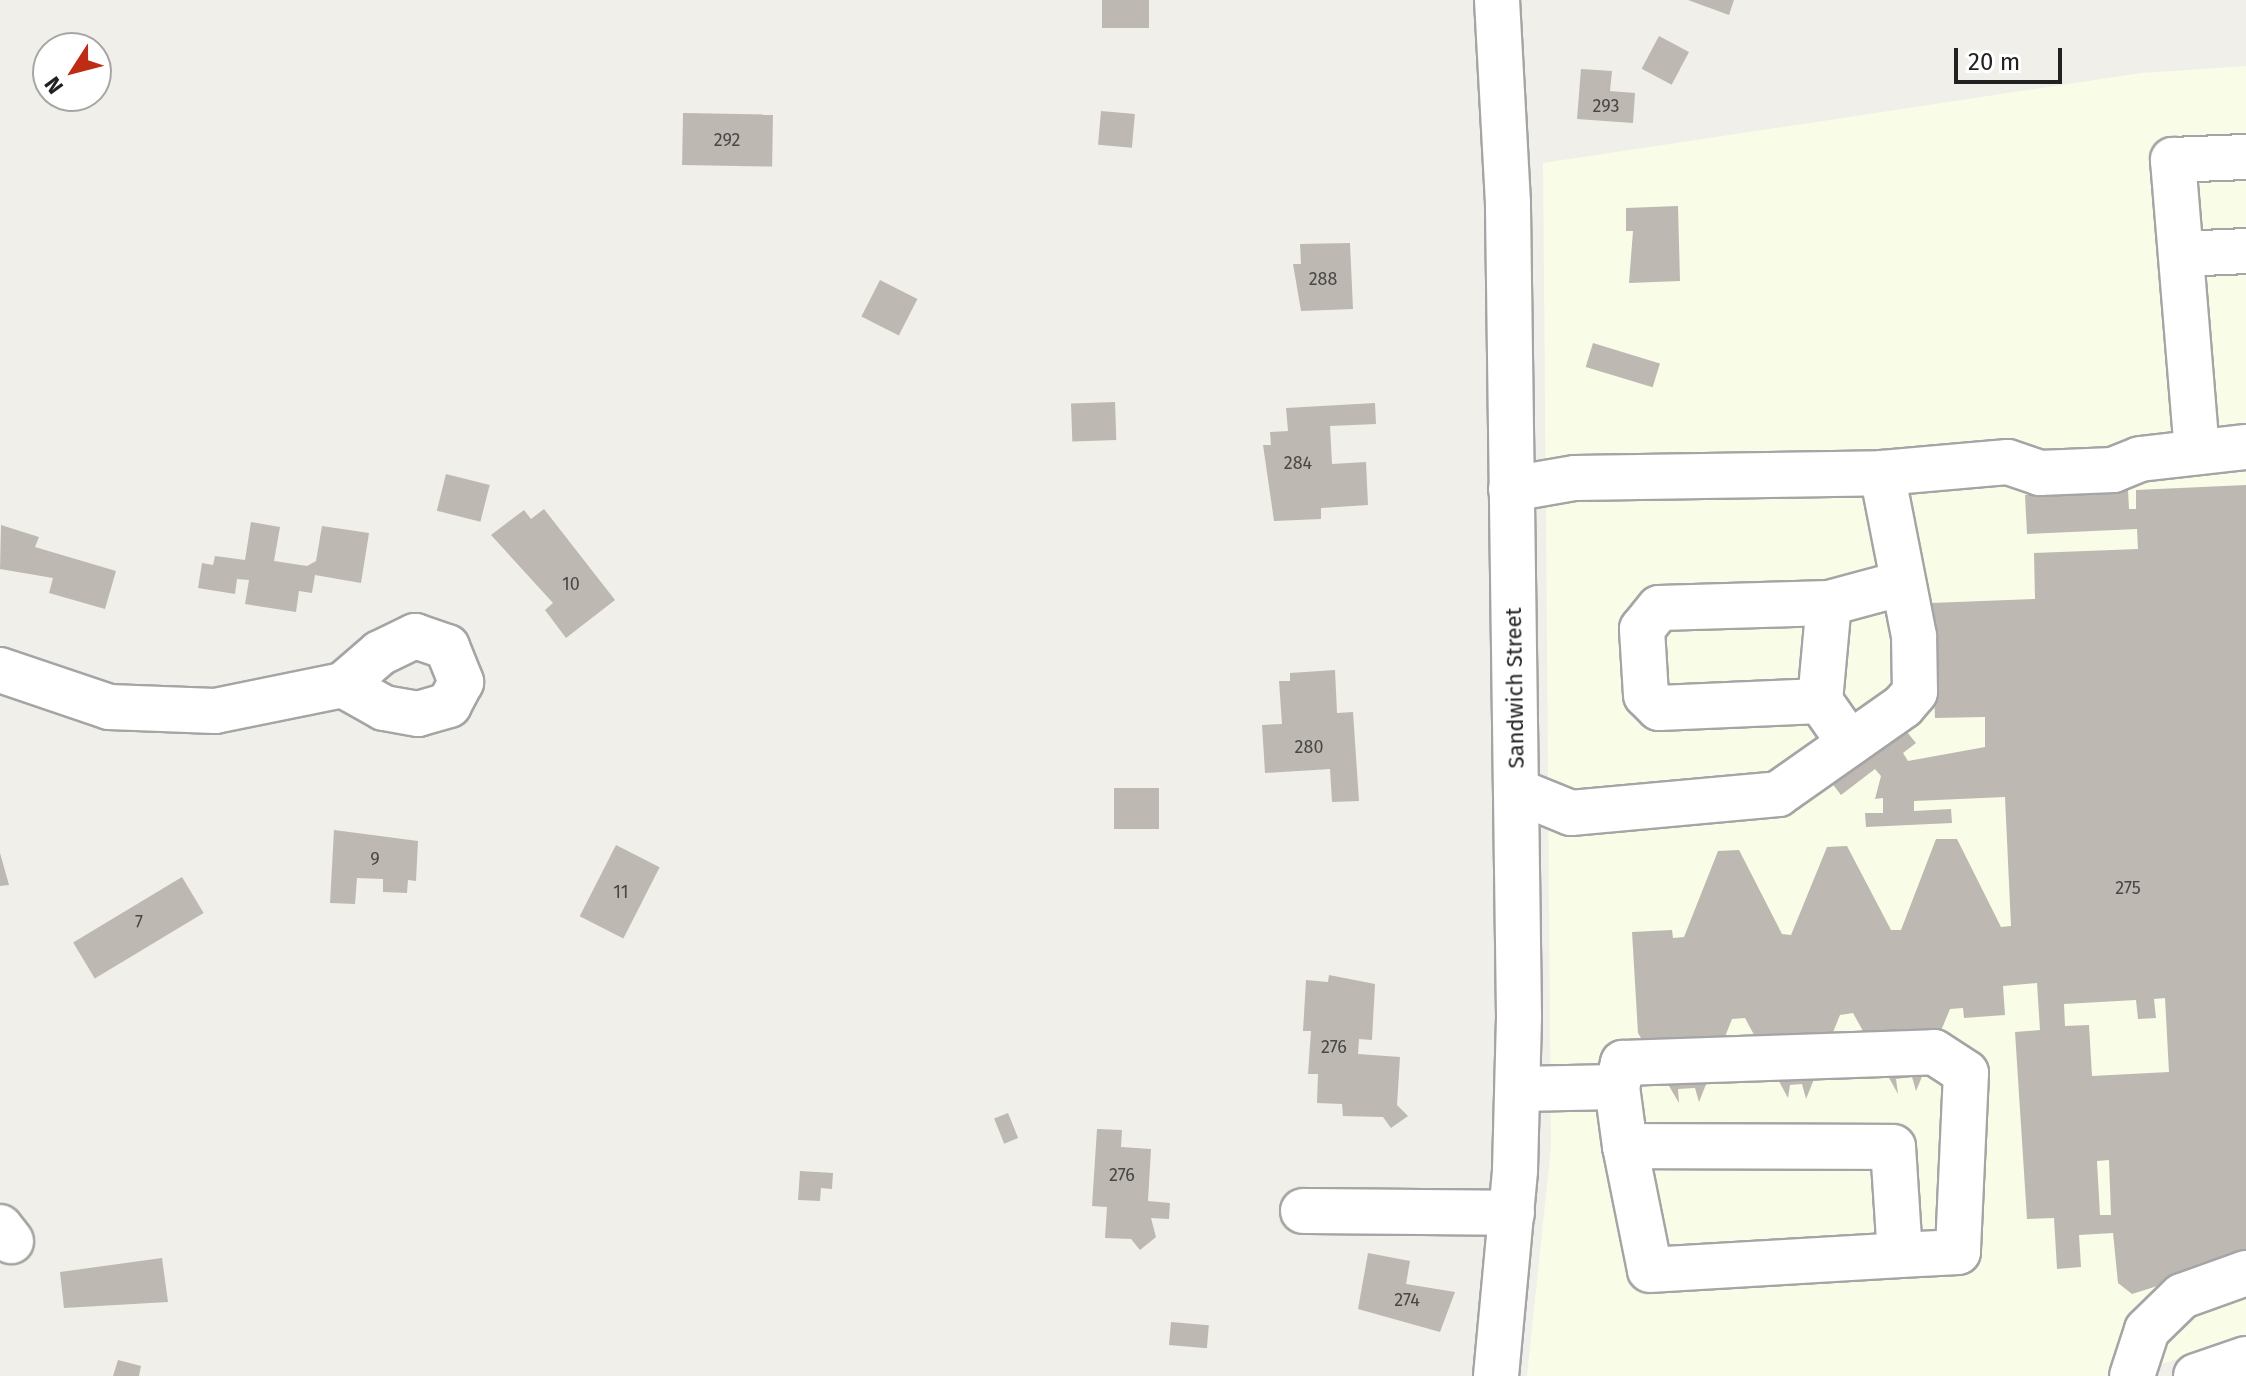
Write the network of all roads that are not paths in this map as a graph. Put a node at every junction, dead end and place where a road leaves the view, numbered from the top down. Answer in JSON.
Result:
{"nodes":[{"id":1,"x":1497,"y":0,"type":"edge"},
{"id":2,"x":2246,"y":157,"type":"edge"},
{"id":3,"x":2246,"y":251,"type":"edge"},
{"id":4,"x":2181,"y":254,"type":"junction"},
{"id":5,"x":2246,"y":447,"type":"edge"},
{"id":6,"x":2197,"y":452,"type":"junction"},
{"id":7,"x":1882,"y":473,"type":"junction"},
{"id":8,"x":1511,"y":489,"type":"junction"},
{"id":9,"x":1900,"y":584,"type":"junction"},
{"id":10,"x":1829,"y":603,"type":"junction"},
{"id":11,"x":0,"y":670,"type":"edge"},
{"id":12,"x":343,"y":685,"type":"dead end"},
{"id":13,"x":1820,"y":701,"type":"junction"},
{"id":14,"x":1849,"y":743,"type":"junction"},
{"id":15,"x":1517,"y":791,"type":"junction"},
{"id":16,"x":1617,"y":1087,"type":"junction"},
{"id":17,"x":1518,"y":1089,"type":"junction"},
{"id":18,"x":1625,"y":1146,"type":"junction"},
{"id":19,"x":1303,"y":1211,"type":"dead end"},
{"id":20,"x":1512,"y":1213,"type":"junction"},
{"id":21,"x":1900,"y":1255,"type":"junction"},
{"id":22,"x":2246,"y":1273,"type":"edge"},
{"id":23,"x":2246,"y":1359,"type":"edge"},
{"id":24,"x":1496,"y":1376,"type":"edge"},
{"id":25,"x":2132,"y":1376,"type":"edge"},
{"id":26,"x":2196,"y":1376,"type":"edge"}],
"edges":[{"from":1,"to":8,"type":"street","name":"Sandwich Street"},
{"from":2,"to":4,"type":"street"},
{"from":3,"to":4,"type":"street"},
{"from":4,"to":6,"type":"street"},
{"from":5,"to":6,"type":"street"},
{"from":6,"to":7,"type":"street"},
{"from":7,"to":8,"type":"street"},
{"from":7,"to":9,"type":"street"},
{"from":8,"to":15,"type":"street","name":"Sandwich Street"},
{"from":9,"to":10,"type":"street"},
{"from":9,"to":14,"type":"street"},
{"from":10,"to":13,"type":"street"},
{"from":10,"to":13,"type":"street"},
{"from":11,"to":12,"type":"street"},
{"from":13,"to":14,"type":"street"},
{"from":14,"to":15,"type":"street"},
{"from":15,"to":17,"type":"street","name":"Sandwich Street"},
{"from":16,"to":17,"type":"street"},
{"from":16,"to":18,"type":"street"},
{"from":16,"to":21,"type":"street"},
{"from":17,"to":20,"type":"street","name":"Sandwich Street"},
{"from":18,"to":21,"type":"street"},
{"from":18,"to":21,"type":"street"},
{"from":19,"to":20,"type":"street"},
{"from":20,"to":24,"type":"street","name":"Sandwich Street"},
{"from":22,"to":25,"type":"street"},
{"from":23,"to":26,"type":"street"}]}
